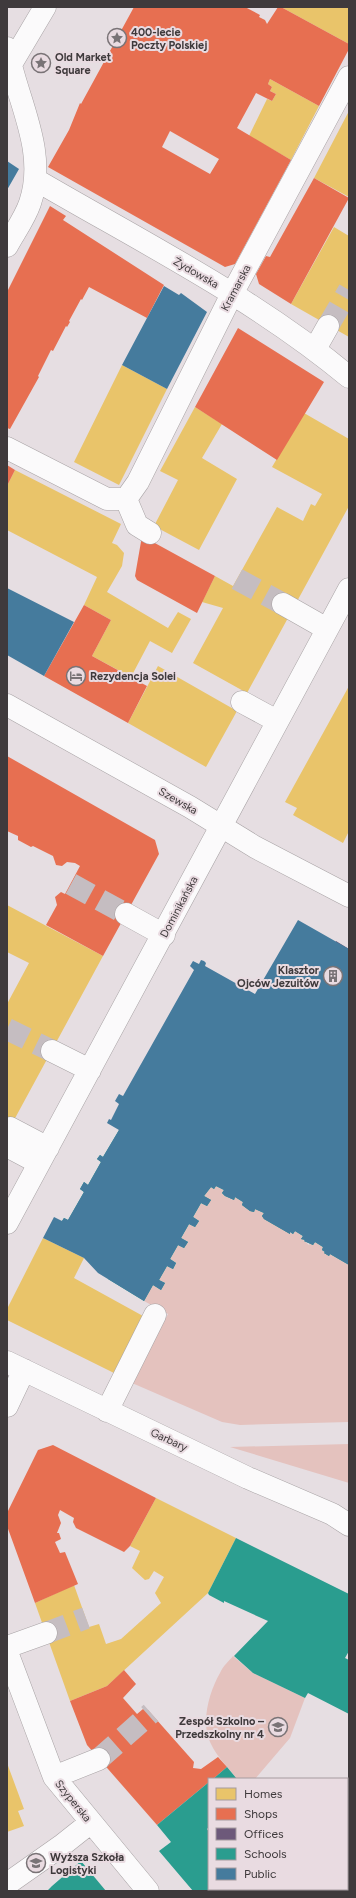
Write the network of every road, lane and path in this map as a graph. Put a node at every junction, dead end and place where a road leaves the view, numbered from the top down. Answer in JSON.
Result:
{"nodes":[{"id":1,"x":45,"y":7,"type":"edge"},
{"id":2,"x":8,"y":60,"type":"edge"},
{"id":3,"x":349,"y":77,"type":"edge"},
{"id":4,"x":36,"y":180,"type":"junction"},
{"id":5,"x":7,"y":246,"type":"edge"},
{"id":6,"x":232,"y":294,"type":"junction"},
{"id":7,"x":328,"y":326,"type":"tunnel mouth"},
{"id":8,"x":315,"y":349,"type":"junction"},
{"id":9,"x":349,"y":377,"type":"edge"},
{"id":10,"x":7,"y":448,"type":"edge"},
{"id":11,"x":126,"y":499,"type":"junction"},
{"id":12,"x":141,"y":530,"type":"dead end"},
{"id":13,"x":349,"y":589,"type":"edge"},
{"id":14,"x":283,"y":604,"type":"tunnel mouth"},
{"id":15,"x":327,"y":629,"type":"junction"},
{"id":16,"x":242,"y":702,"type":"dead end"},
{"id":17,"x":7,"y":705,"type":"edge"},
{"id":18,"x":277,"y":721,"type":"junction"},
{"id":19,"x":222,"y":827,"type":"junction"},
{"id":20,"x":349,"y":896,"type":"edge"},
{"id":21,"x":126,"y":914,"type":"tunnel mouth"},
{"id":22,"x":164,"y":935,"type":"junction"},
{"id":23,"x":52,"y":1051,"type":"tunnel mouth"},
{"id":24,"x":90,"y":1070,"type":"junction"},
{"id":25,"x":9,"y":1137,"type":"edge"},
{"id":26,"x":44,"y":1155,"type":"junction"},
{"id":27,"x":7,"y":1223,"type":"edge"},
{"id":28,"x":155,"y":1315,"type":"dead end"},
{"id":29,"x":16,"y":1366,"type":"edge"},
{"id":30,"x":7,"y":1406,"type":"edge"},
{"id":31,"x":107,"y":1411,"type":"junction"},
{"id":32,"x":343,"y":1518,"type":"edge"},
{"id":33,"x":46,"y":1633,"type":"tunnel mouth"},
{"id":34,"x":7,"y":1647,"type":"edge"},
{"id":35,"x":7,"y":1652,"type":"edge"},
{"id":36,"x":99,"y":1759,"type":"tunnel mouth"},
{"id":37,"x":54,"y":1777,"type":"junction"},
{"id":38,"x":90,"y":1823,"type":"junction"},
{"id":39,"x":7,"y":1884,"type":"edge"},
{"id":40,"x":148,"y":1891,"type":"edge"}],
"edges":[{"from":1,"to":2,"type":"street"},
{"from":2,"to":4,"type":"street"},
{"from":3,"to":6,"type":"street","name":"Kramarska"},
{"from":4,"to":5,"type":"street"},
{"from":4,"to":6,"type":"street","name":"Żydowska"},
{"from":6,"to":8,"type":"street","name":"Żydowska"},
{"from":6,"to":11,"type":"street","name":"Kramarska"},
{"from":7,"to":8,"type":"street"},
{"from":8,"to":9,"type":"street","name":"Żydowska"},
{"from":10,"to":11,"type":"street"},
{"from":11,"to":12,"type":"street"},
{"from":13,"to":15,"type":"street","name":"Dominikańska"},
{"from":14,"to":15,"type":"street"},
{"from":15,"to":18,"type":"street","name":"Dominikańska"},
{"from":16,"to":18,"type":"street"},
{"from":17,"to":19,"type":"street","name":"Szewska"},
{"from":18,"to":19,"type":"street","name":"Dominikańska"},
{"from":19,"to":20,"type":"street","name":"Szewska"},
{"from":19,"to":22,"type":"street","name":"Dominikańska"},
{"from":21,"to":22,"type":"street"},
{"from":22,"to":24,"type":"street","name":"Dominikańska"},
{"from":23,"to":24,"type":"street"},
{"from":24,"to":26,"type":"street","name":"Dominikańska"},
{"from":25,"to":26,"type":"street"},
{"from":26,"to":27,"type":"street","name":"Dominikańska"},
{"from":28,"to":31,"type":"street"},
{"from":29,"to":30,"type":"street"},
{"from":29,"to":31,"type":"street","name":"Garbary"},
{"from":31,"to":32,"type":"street","name":"Garbary"},
{"from":33,"to":34,"type":"street"},
{"from":35,"to":37,"type":"street","name":"Szyperska"},
{"from":36,"to":37,"type":"street"},
{"from":37,"to":38,"type":"street","name":"Szyperska"},
{"from":38,"to":39,"type":"street"},
{"from":38,"to":40,"type":"street","name":"Szyperska"}]}
